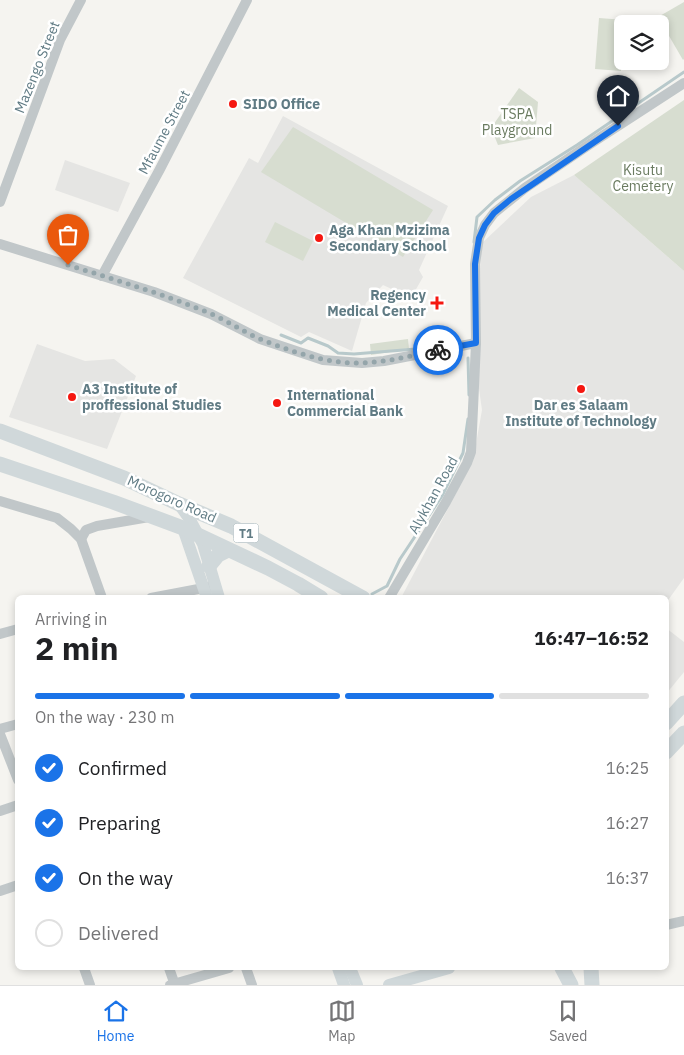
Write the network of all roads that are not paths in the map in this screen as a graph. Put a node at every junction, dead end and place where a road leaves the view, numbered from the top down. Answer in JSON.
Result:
{"nodes":[{"id":1,"x":80,"y":0,"type":"edge"},
{"id":2,"x":247,"y":0,"type":"edge"},
{"id":3,"x":684,"y":83,"type":"edge"},
{"id":4,"x":0,"y":202,"type":"edge"},
{"id":5,"x":0,"y":244,"type":"edge"},
{"id":6,"x":102,"y":276,"type":"junction"},
{"id":7,"x":476,"y":343,"type":"junction"},
{"id":8,"x":0,"y":431,"type":"edge"},
{"id":9,"x":0,"y":464,"type":"edge"},
{"id":10,"x":0,"y":501,"type":"edge"},
{"id":11,"x":179,"y":504,"type":"junction"},
{"id":12,"x":152,"y":516,"type":"junction"},
{"id":13,"x":184,"y":528,"type":"junction"},
{"id":14,"x":198,"y":535,"type":"junction"},
{"id":15,"x":81,"y":538,"type":"junction"},
{"id":16,"x":228,"y":550,"type":"junction"},
{"id":17,"x":209,"y":566,"type":"junction"},
{"id":18,"x":211,"y":592,"type":"edge"},
{"id":19,"x":101,"y":595,"type":"edge"},
{"id":20,"x":181,"y":595,"type":"edge"},
{"id":21,"x":315,"y":595,"type":"edge"},
{"id":22,"x":358,"y":595,"type":"edge"},
{"id":23,"x":391,"y":595,"type":"edge"},
{"id":24,"x":15,"y":630,"type":"edge"},
{"id":25,"x":0,"y":634,"type":"edge"},
{"id":26,"x":684,"y":703,"type":"edge"},
{"id":27,"x":669,"y":720,"type":"edge"},
{"id":28,"x":15,"y":725,"type":"edge"},
{"id":29,"x":0,"y":729,"type":"edge"},
{"id":30,"x":684,"y":733,"type":"edge"},
{"id":31,"x":0,"y":734,"type":"edge"},
{"id":32,"x":669,"y":749,"type":"edge"},
{"id":33,"x":15,"y":772,"type":"edge"},
{"id":34,"x":15,"y":807,"type":"edge"},
{"id":35,"x":0,"y":811,"type":"edge"},
{"id":36,"x":15,"y":886,"type":"edge"},
{"id":37,"x":0,"y":891,"type":"edge"},
{"id":38,"x":684,"y":922,"type":"edge"},
{"id":39,"x":669,"y":924,"type":"edge"},
{"id":40,"x":85,"y":970,"type":"edge"},
{"id":41,"x":169,"y":970,"type":"edge"},
{"id":42,"x":222,"y":970,"type":"edge"},
{"id":43,"x":247,"y":970,"type":"edge"},
{"id":44,"x":339,"y":970,"type":"edge"},
{"id":45,"x":351,"y":970,"type":"edge"},
{"id":46,"x":442,"y":970,"type":"edge"},
{"id":47,"x":563,"y":970,"type":"edge"},
{"id":48,"x":573,"y":970,"type":"edge"},
{"id":49,"x":591,"y":970,"type":"edge"},
{"id":50,"x":90,"y":985,"type":"edge"},
{"id":51,"x":173,"y":985,"type":"edge"},
{"id":52,"x":252,"y":985,"type":"edge"},
{"id":53,"x":344,"y":985,"type":"edge"},
{"id":54,"x":357,"y":985,"type":"edge"},
{"id":55,"x":389,"y":985,"type":"edge"},
{"id":56,"x":572,"y":985,"type":"edge"},
{"id":57,"x":592,"y":985,"type":"edge"}],
"edges":[{"from":1,"to":4,"type":"street","name":"Mazengo Street"},
{"from":2,"to":6,"type":"street","name":"Mfaume Street"},
{"from":3,"to":7,"type":"street","name":"Alykhan Road"},
{"from":5,"to":6,"type":"street"},
{"from":6,"to":7,"type":"street"},
{"from":7,"to":23,"type":"street","name":"Alykhan Road"},
{"from":8,"to":11,"type":"highway","name":"Morogoro Road","number":"T1"},
{"from":9,"to":12,"type":"highway","name":"Morogoro Road","number":"T1"},
{"from":10,"to":15,"type":"street"},
{"from":11,"to":14,"type":"main road"},
{"from":11,"to":22,"type":"highway","name":"Morogoro Road","number":"T1"},
{"from":12,"to":13,"type":"highway","name":"Morogoro Road","number":"T1"},
{"from":12,"to":15,"type":"street"},
{"from":13,"to":14,"type":"highway","name":"Morogoro Road","number":"T1"},
{"from":13,"to":18,"type":"main road"},
{"from":14,"to":16,"type":"highway","name":"Morogoro Road","number":"T1"},
{"from":14,"to":17,"type":"main road"},
{"from":15,"to":19,"type":"street"},
{"from":16,"to":17,"type":"highway"},
{"from":16,"to":21,"type":"highway","name":"Morogoro Road","number":"T1"},
{"from":17,"to":18,"type":"main road"},
{"from":18,"to":20,"type":"street"},
{"from":24,"to":25,"type":"street"},
{"from":26,"to":27,"type":"highway"},
{"from":28,"to":29,"type":"street"},
{"from":30,"to":32,"type":"highway"},
{"from":31,"to":33,"type":"street"},
{"from":34,"to":35,"type":"street"},
{"from":36,"to":37,"type":"street"},
{"from":38,"to":39,"type":"street"},
{"from":40,"to":50,"type":"street"},
{"from":41,"to":51,"type":"street"},
{"from":42,"to":51,"type":"street"},
{"from":43,"to":52,"type":"street"},
{"from":44,"to":53,"type":"main road"},
{"from":45,"to":54,"type":"main road"},
{"from":46,"to":55,"type":"main road"},
{"from":47,"to":56,"type":"highway"},
{"from":48,"to":56,"type":"highway"},
{"from":49,"to":57,"type":"highway"}]}
